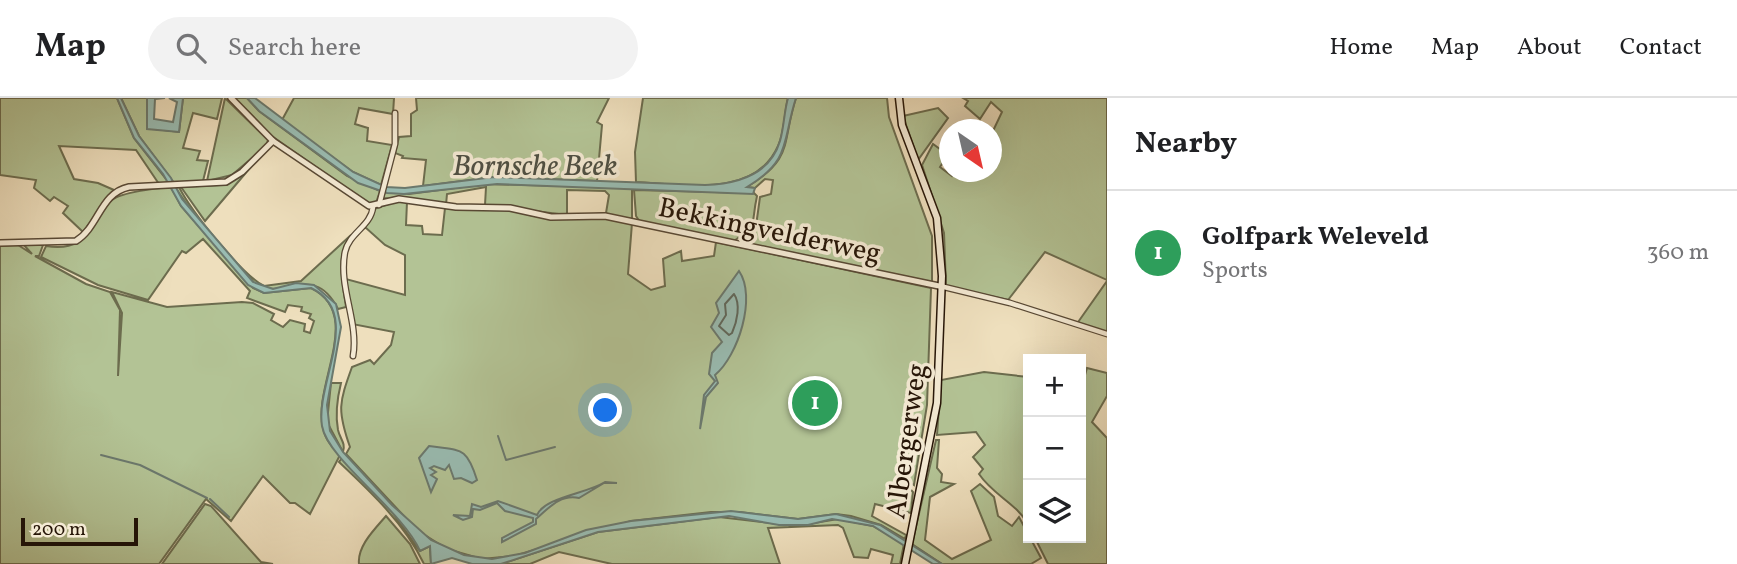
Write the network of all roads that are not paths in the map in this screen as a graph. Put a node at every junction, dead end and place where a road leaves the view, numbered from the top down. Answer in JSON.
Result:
{"nodes":[{"id":1,"x":231,"y":98,"type":"edge"},
{"id":2,"x":899,"y":98,"type":"edge"},
{"id":3,"x":395,"y":114,"type":"dead end"},
{"id":4,"x":273,"y":141,"type":"junction"},
{"id":5,"x":376,"y":206,"type":"junction"},
{"id":6,"x":0,"y":243,"type":"edge"},
{"id":7,"x":940,"y":286,"type":"junction"},
{"id":8,"x":1107,"y":334,"type":"edge"},
{"id":9,"x":353,"y":356,"type":"dead end"},
{"id":10,"x":905,"y":564,"type":"edge"}],
"edges":[{"from":1,"to":4,"type":"street"},
{"from":2,"to":7,"type":"main road","name":"Albergerweg"},
{"from":3,"to":5,"type":"street"},
{"from":4,"to":5,"type":"street"},
{"from":4,"to":6,"type":"street"},
{"from":5,"to":7,"type":"street","name":"Bekkingvelderweg"},
{"from":5,"to":9,"type":"street"},
{"from":7,"to":8,"type":"street","name":"Bekkingvelderweg"},
{"from":7,"to":10,"type":"main road","name":"Albergerweg"}]}
